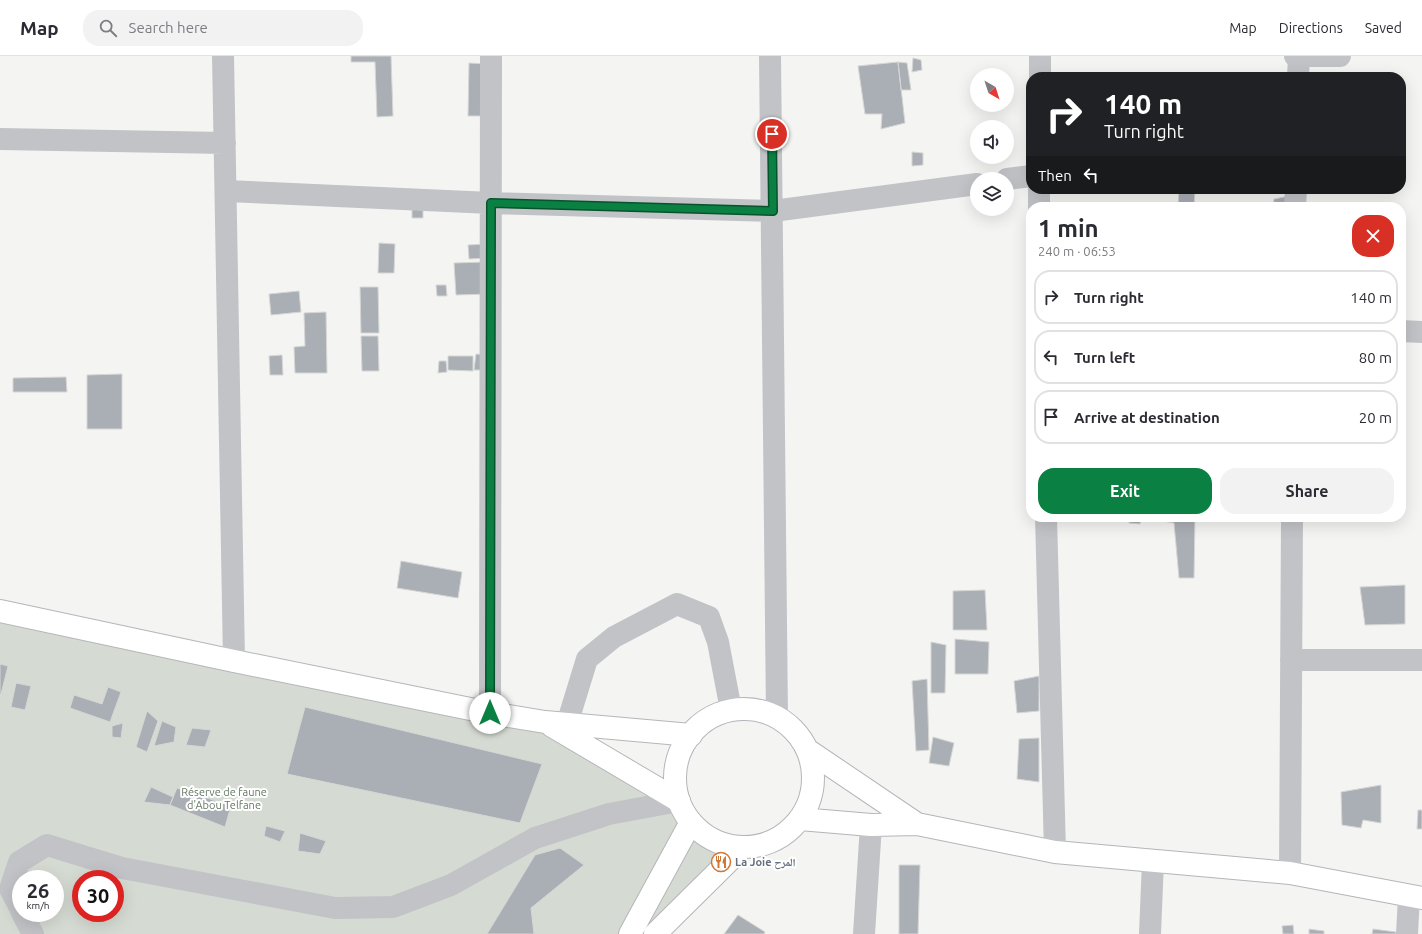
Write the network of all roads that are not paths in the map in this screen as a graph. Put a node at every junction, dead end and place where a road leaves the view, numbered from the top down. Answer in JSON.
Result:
{"nodes":[{"id":1,"x":223,"y":56,"type":"edge"},
{"id":2,"x":492,"y":56,"type":"edge"},
{"id":3,"x":770,"y":56,"type":"edge"},
{"id":4,"x":1040,"y":56,"type":"edge"},
{"id":5,"x":1295,"y":56,"type":"edge"},
{"id":6,"x":1299,"y":56,"type":"edge"},
{"id":7,"x":1340,"y":56,"type":"edge"},
{"id":8,"x":1040,"y":72,"type":"edge"},
{"id":9,"x":1298,"y":72,"type":"edge"},
{"id":10,"x":0,"y":139,"type":"edge"},
{"id":11,"x":224,"y":143,"type":"junction"},
{"id":12,"x":1026,"y":177,"type":"edge"},
{"id":13,"x":1014,"y":179,"type":"edge"},
{"id":14,"x":970,"y":185,"type":"edge"},
{"id":15,"x":226,"y":191,"type":"junction"},
{"id":16,"x":491,"y":203,"type":"junction"},
{"id":17,"x":773,"y":211,"type":"junction"},
{"id":18,"x":1406,"y":331,"type":"edge"},
{"id":19,"x":1422,"y":332,"type":"edge"},
{"id":20,"x":1046,"y":522,"type":"edge"},
{"id":21,"x":1292,"y":522,"type":"edge"},
{"id":22,"x":0,"y":611,"type":"edge"},
{"id":23,"x":1291,"y":660,"type":"junction"},
{"id":24,"x":1422,"y":660,"type":"edge"},
{"id":25,"x":234,"y":661,"type":"junction"},
{"id":26,"x":731,"y":710,"type":"junction"},
{"id":27,"x":490,"y":713,"type":"junction"},
{"id":28,"x":777,"y":717,"type":"junction"},
{"id":29,"x":556,"y":723,"type":"junction"},
{"id":30,"x":691,"y":735,"type":"junction"},
{"id":31,"x":809,"y":751,"type":"junction"},
{"id":32,"x":679,"y":801,"type":"junction"},
{"id":33,"x":800,"y":819,"type":"junction"},
{"id":34,"x":691,"y":822,"type":"junction"},
{"id":35,"x":917,"y":824,"type":"junction"},
{"id":36,"x":871,"y":825,"type":"junction"},
{"id":37,"x":743,"y":847,"type":"junction"},
{"id":38,"x":1055,"y":852,"type":"junction"},
{"id":39,"x":1153,"y":861,"type":"junction"},
{"id":40,"x":16,"y":870,"type":"edge"},
{"id":41,"x":1290,"y":873,"type":"junction"},
{"id":42,"x":12,"y":882,"type":"edge"},
{"id":43,"x":12,"y":892,"type":"edge"},
{"id":44,"x":1416,"y":897,"type":"edge"},
{"id":45,"x":27,"y":922,"type":"edge"},
{"id":46,"x":33,"y":934,"type":"edge"},
{"id":47,"x":630,"y":934,"type":"edge"},
{"id":48,"x":655,"y":934,"type":"edge"},
{"id":49,"x":864,"y":934,"type":"edge"},
{"id":50,"x":1150,"y":934,"type":"edge"},
{"id":51,"x":1407,"y":934,"type":"edge"}],
"edges":[{"from":1,"to":11,"type":"street"},
{"from":2,"to":16,"type":"street"},
{"from":3,"to":17,"type":"street"},
{"from":4,"to":8,"type":"street"},
{"from":5,"to":6,"type":"street"},
{"from":6,"to":7,"type":"street"},
{"from":6,"to":9,"type":"street"},
{"from":10,"to":11,"type":"street"},
{"from":11,"to":15,"type":"street"},
{"from":12,"to":13,"type":"street"},
{"from":14,"to":17,"type":"street"},
{"from":15,"to":16,"type":"street"},
{"from":15,"to":25,"type":"street"},
{"from":16,"to":17,"type":"street"},
{"from":16,"to":27,"type":"street"},
{"from":17,"to":28,"type":"street"},
{"from":18,"to":19,"type":"street"},
{"from":20,"to":38,"type":"street"},
{"from":21,"to":23,"type":"street"},
{"from":22,"to":25,"type":"main road"},
{"from":23,"to":24,"type":"street"},
{"from":23,"to":41,"type":"street"},
{"from":25,"to":27,"type":"main road"},
{"from":26,"to":28,"type":"main road"},
{"from":26,"to":29,"type":"street"},
{"from":26,"to":30,"type":"main road"},
{"from":27,"to":29,"type":"main road"},
{"from":28,"to":31,"type":"main road"},
{"from":29,"to":30,"type":"main road"},
{"from":29,"to":32,"type":"main road"},
{"from":30,"to":32,"type":"main road"},
{"from":31,"to":33,"type":"main road"},
{"from":31,"to":35,"type":"main road"},
{"from":32,"to":34,"type":"main road"},
{"from":32,"to":40,"type":"street"},
{"from":33,"to":36,"type":"main road"},
{"from":33,"to":37,"type":"main road"},
{"from":34,"to":37,"type":"main road"},
{"from":34,"to":47,"type":"main road"},
{"from":35,"to":36,"type":"main road"},
{"from":35,"to":38,"type":"main road"},
{"from":36,"to":49,"type":"street"},
{"from":37,"to":48,"type":"main road"},
{"from":38,"to":39,"type":"main road"},
{"from":39,"to":41,"type":"main road"},
{"from":39,"to":50,"type":"street"},
{"from":41,"to":44,"type":"main road"},
{"from":42,"to":43,"type":"street"},
{"from":44,"to":51,"type":"street"},
{"from":45,"to":46,"type":"street"}]}
